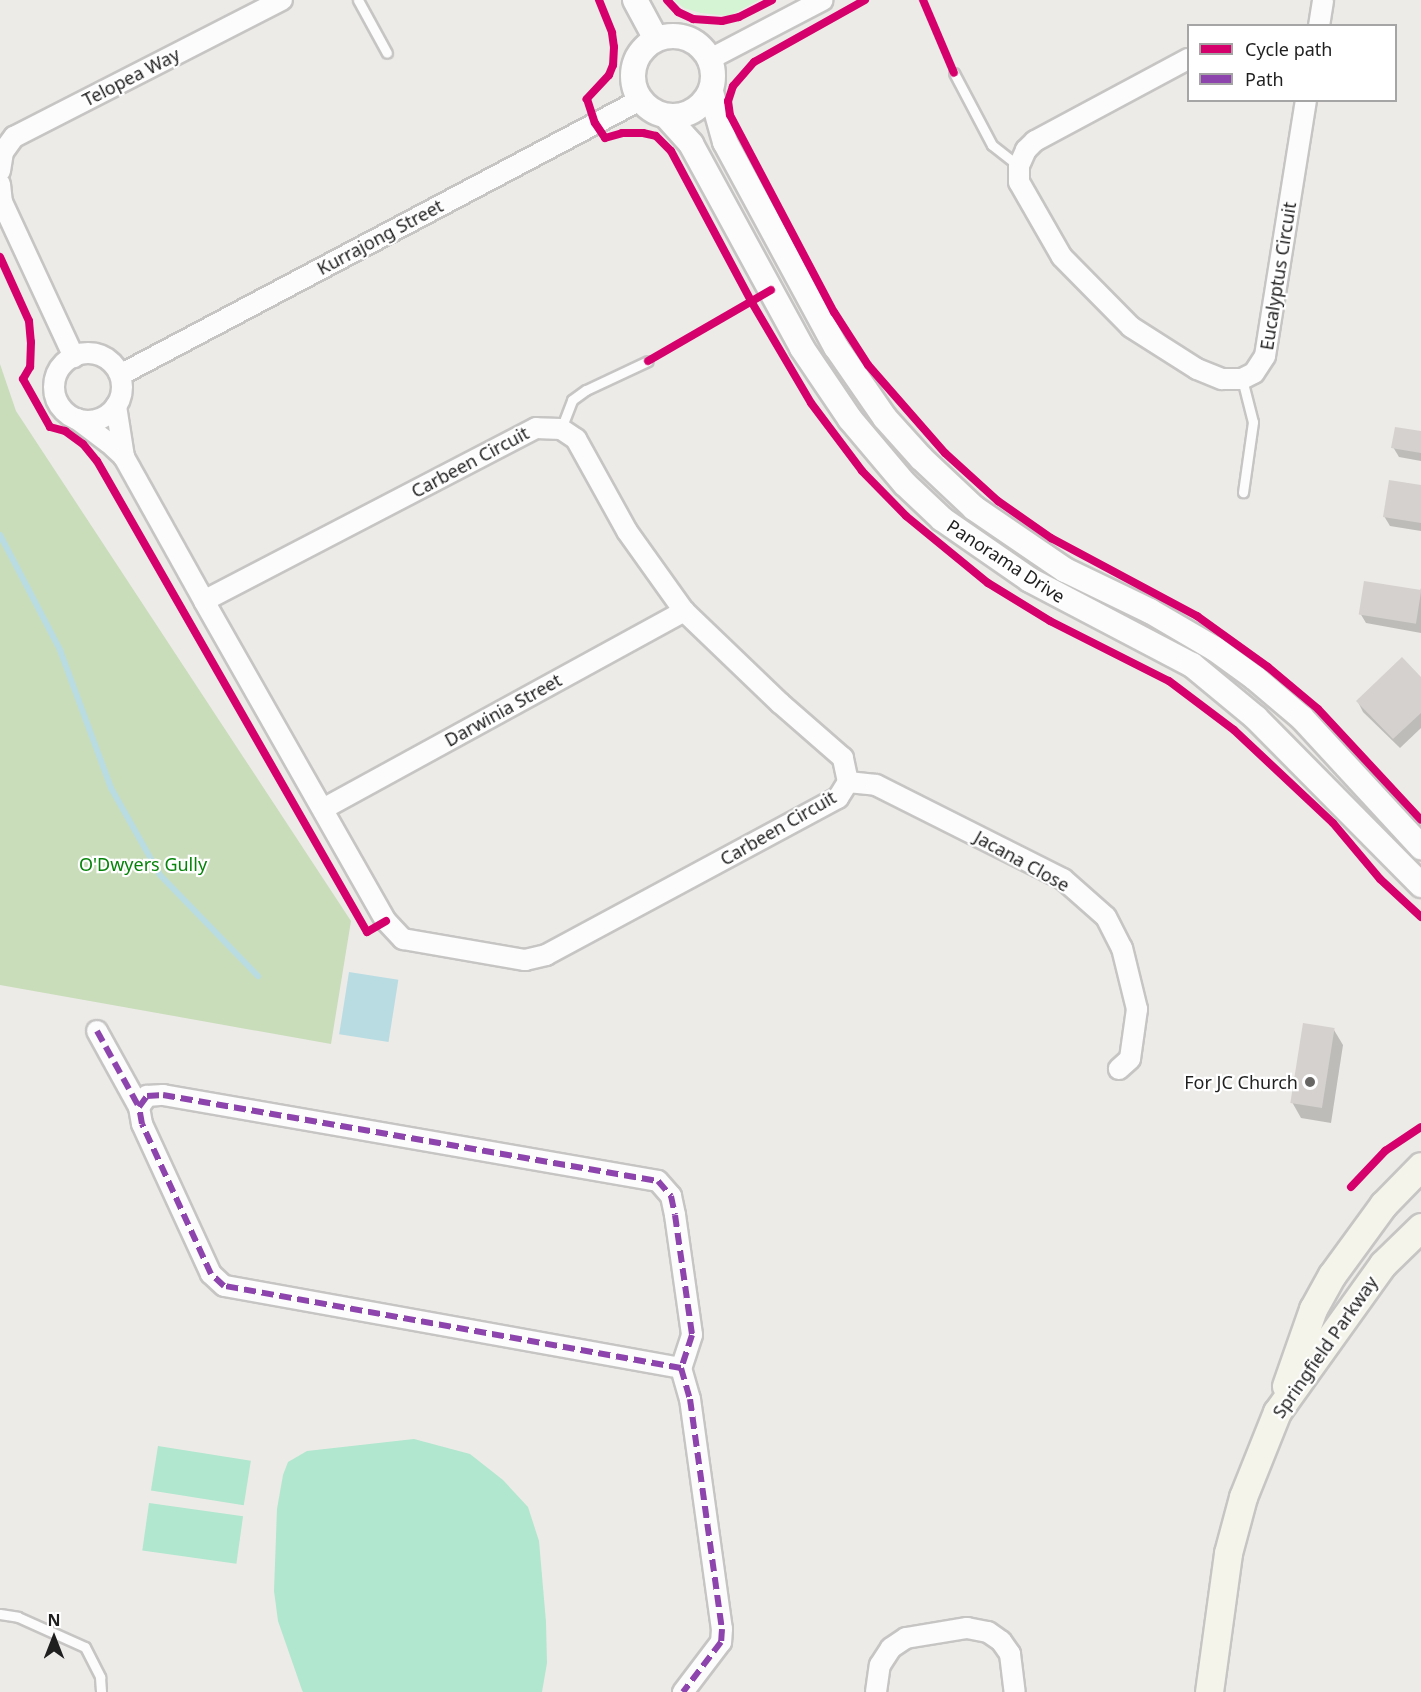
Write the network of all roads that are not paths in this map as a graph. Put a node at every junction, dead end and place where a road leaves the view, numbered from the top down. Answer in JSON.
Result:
{"nodes":[{"id":1,"x":282,"y":0,"type":"edge"},
{"id":2,"x":358,"y":0,"type":"edge"},
{"id":3,"x":635,"y":0,"type":"edge"},
{"id":4,"x":822,"y":0,"type":"edge"},
{"id":5,"x":1323,"y":0,"type":"edge"},
{"id":6,"x":1318,"y":24,"type":"edge"},
{"id":7,"x":656,"y":39,"type":"junction"},
{"id":8,"x":387,"y":53,"type":"dead end"},
{"id":9,"x":710,"y":59,"type":"junction"},
{"id":10,"x":1187,"y":60,"type":"edge"},
{"id":11,"x":954,"y":73,"type":"dead end"},
{"id":12,"x":711,"y":92,"type":"junction"},
{"id":13,"x":640,"y":100,"type":"junction"},
{"id":14,"x":1306,"y":102,"type":"edge"},
{"id":15,"x":666,"y":116,"type":"junction"},
{"id":16,"x":1,"y":157,"type":"edge"},
{"id":17,"x":1019,"y":166,"type":"junction"},
{"id":18,"x":0,"y":184,"type":"edge"},
{"id":19,"x":74,"y":357,"type":"junction"},
{"id":20,"x":648,"y":361,"type":"dead end"},
{"id":21,"x":120,"y":375,"type":"junction"},
{"id":22,"x":1242,"y":379,"type":"junction"},
{"id":23,"x":117,"y":406,"type":"junction"},
{"id":24,"x":77,"y":419,"type":"junction"},
{"id":25,"x":561,"y":429,"type":"junction"},
{"id":26,"x":124,"y":457,"type":"junction"},
{"id":27,"x":1244,"y":492,"type":"dead end"},
{"id":28,"x":204,"y":601,"type":"junction"},
{"id":29,"x":684,"y":611,"type":"junction"},
{"id":30,"x":848,"y":782,"type":"junction"},
{"id":31,"x":323,"y":809,"type":"junction"},
{"id":32,"x":1421,"y":847,"type":"edge"},
{"id":33,"x":1421,"y":885,"type":"edge"},
{"id":34,"x":97,"y":1031,"type":"dead end"},
{"id":35,"x":1119,"y":1069,"type":"dead end"},
{"id":36,"x":139,"y":1107,"type":"junction"},
{"id":37,"x":1421,"y":1166,"type":"edge"},
{"id":38,"x":1421,"y":1227,"type":"edge"},
{"id":39,"x":681,"y":1368,"type":"junction"},
{"id":40,"x":1277,"y":1413,"type":"junction"},
{"id":41,"x":0,"y":1614,"type":"edge"},
{"id":42,"x":101,"y":1692,"type":"edge"},
{"id":43,"x":683,"y":1692,"type":"edge"},
{"id":44,"x":876,"y":1692,"type":"edge"},
{"id":45,"x":1015,"y":1692,"type":"edge"},
{"id":46,"x":1209,"y":1692,"type":"edge"}],
"edges":[{"from":1,"to":16,"type":"street","name":"Telopea Way"},
{"from":2,"to":8,"type":"lane"},
{"from":3,"to":7,"type":"street"},
{"from":4,"to":9,"type":"street"},
{"from":5,"to":6,"type":"street"},
{"from":7,"to":9,"type":"street"},
{"from":7,"to":13,"type":"street"},
{"from":9,"to":12,"type":"street"},
{"from":10,"to":17,"type":"street"},
{"from":11,"to":17,"type":"lane"},
{"from":12,"to":15,"type":"street"},
{"from":12,"to":32,"type":"street","name":"Panorama Drive"},
{"from":13,"to":15,"type":"street"},
{"from":13,"to":21,"type":"street","name":"Kurrajong Street"},
{"from":14,"to":22,"type":"street","name":"Eucalyptus Circuit"},
{"from":15,"to":33,"type":"street","name":"Panorama Drive"},
{"from":17,"to":22,"type":"street"},
{"from":18,"to":19,"type":"street"},
{"from":19,"to":21,"type":"street"},
{"from":19,"to":24,"type":"street"},
{"from":20,"to":25,"type":"lane"},
{"from":21,"to":23,"type":"street"},
{"from":22,"to":27,"type":"lane"},
{"from":23,"to":24,"type":"street"},
{"from":23,"to":26,"type":"street","name":"Carbeen Circuit"},
{"from":24,"to":26,"type":"street","name":"Carbeen Circuit"},
{"from":25,"to":28,"type":"street","name":"Carbeen Circuit"},
{"from":25,"to":29,"type":"street","name":"Carbeen Circuit"},
{"from":26,"to":28,"type":"street","name":"Carbeen Circuit"},
{"from":28,"to":31,"type":"street","name":"Carbeen Circuit"},
{"from":29,"to":30,"type":"street","name":"Carbeen Circuit"},
{"from":29,"to":31,"type":"street","name":"Darwinia Street"},
{"from":30,"to":31,"type":"street","name":"Carbeen Circuit"},
{"from":30,"to":35,"type":"street","name":"Jacana Close"},
{"from":34,"to":36,"type":"street"},
{"from":36,"to":39,"type":"street"},
{"from":36,"to":39,"type":"street"},
{"from":37,"to":40,"type":"main road"},
{"from":38,"to":40,"type":"main road","name":"Springfield Parkway"},
{"from":39,"to":43,"type":"street"},
{"from":40,"to":46,"type":"main road","name":"Springfield Parkway"},
{"from":41,"to":42,"type":"lane"},
{"from":44,"to":45,"type":"street"}]}
